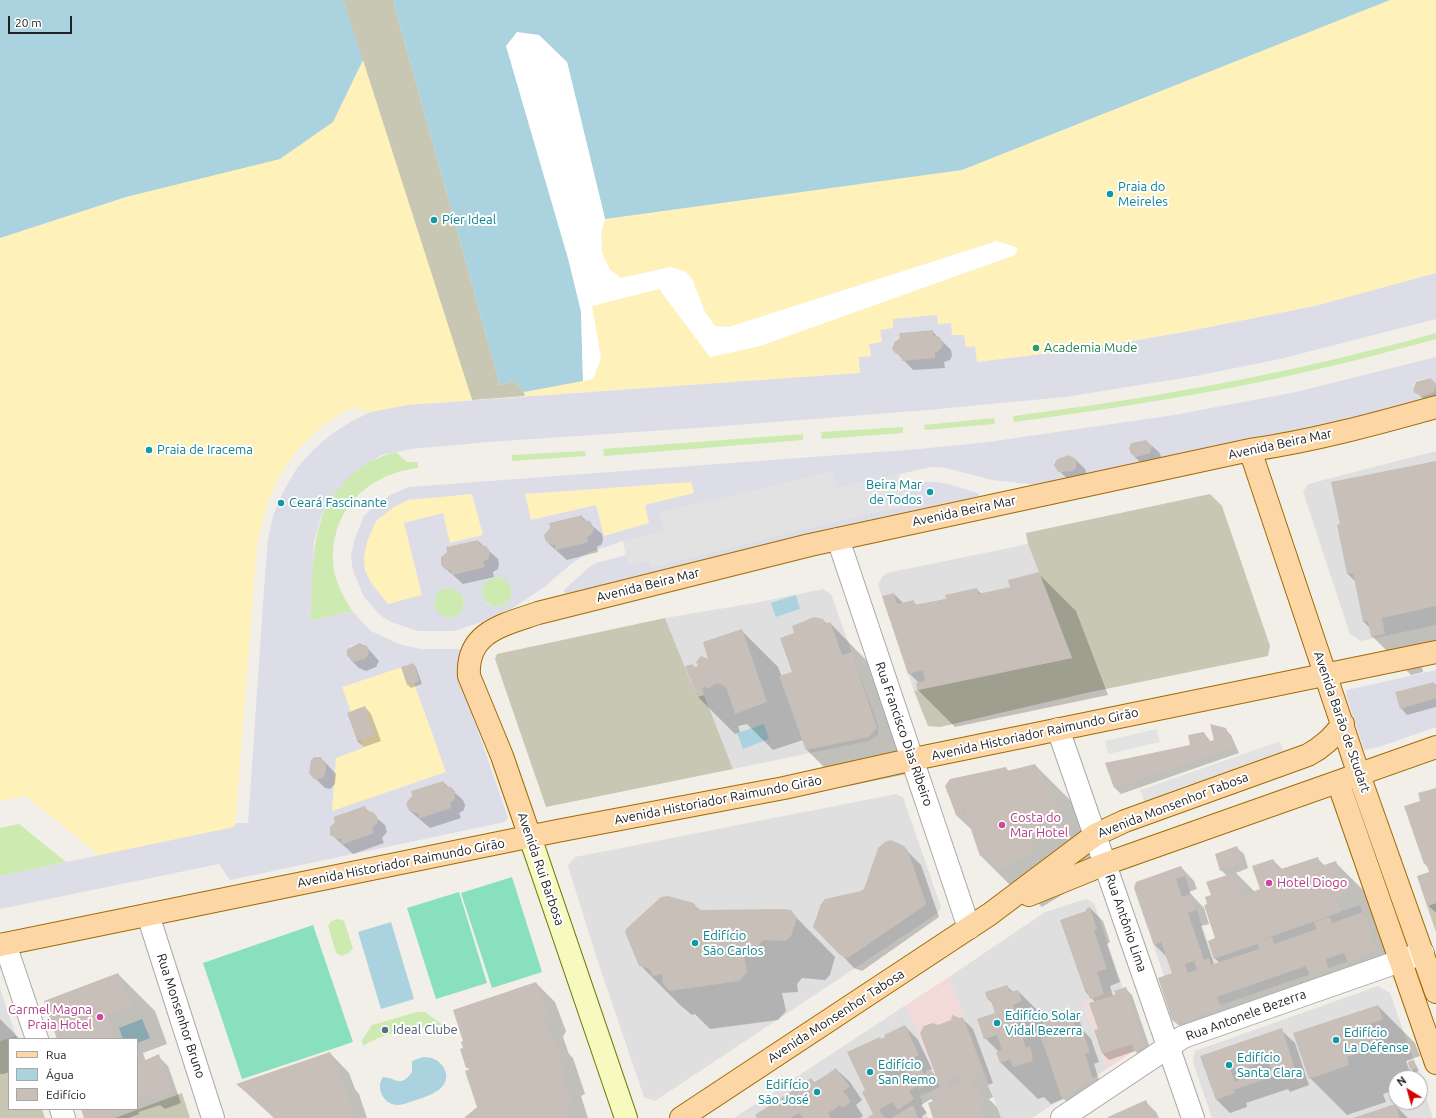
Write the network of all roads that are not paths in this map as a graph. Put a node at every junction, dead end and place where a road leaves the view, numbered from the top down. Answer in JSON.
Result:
{"nodes":[{"id":1,"x":1436,"y":407,"type":"edge"},
{"id":2,"x":1250,"y":450,"type":"junction"},
{"id":3,"x":838,"y":539,"type":"junction"},
{"id":4,"x":494,"y":629,"type":"joint"},
{"id":5,"x":1436,"y":652,"type":"edge"},
{"id":6,"x":1326,"y":674,"type":"junction"},
{"id":7,"x":1342,"y":724,"type":"junction"},
{"id":8,"x":1058,"y":729,"type":"junction"},
{"id":9,"x":1436,"y":747,"type":"edge"},
{"id":10,"x":914,"y":759,"type":"junction"},
{"id":11,"x":1359,"y":774,"type":"junction"},
{"id":12,"x":1338,"y":782,"type":"junction"},
{"id":13,"x":1095,"y":835,"type":"junction"},
{"id":14,"x":530,"y":837,"type":"junction"},
{"id":15,"x":1105,"y":864,"type":"junction"},
{"id":16,"x":990,"y":914,"type":"junction"},
{"id":17,"x":148,"y":915,"type":"junction"},
{"id":18,"x":969,"y":928,"type":"junction"},
{"id":19,"x":3,"y":945,"type":"edge"},
{"id":20,"x":1423,"y":953,"type":"junction"},
{"id":21,"x":1399,"y":961,"type":"junction"},
{"id":22,"x":1436,"y":992,"type":"edge"},
{"id":23,"x":37,"y":1038,"type":"edge"},
{"id":24,"x":1170,"y":1047,"type":"junction"},
{"id":25,"x":1436,"y":1063,"type":"edge"},
{"id":26,"x":214,"y":1118,"type":"edge"},
{"id":27,"x":626,"y":1118,"type":"edge"},
{"id":28,"x":681,"y":1118,"type":"edge"},
{"id":29,"x":1062,"y":1118,"type":"edge"},
{"id":30,"x":1193,"y":1118,"type":"edge"}],
"edges":[{"from":1,"to":2,"type":"main road","name":"Avenida Beira Mar"},
{"from":2,"to":3,"type":"main road","name":"Avenida Beira Mar"},
{"from":2,"to":6,"type":"main road","name":"Avenida Barão de Studart"},
{"from":3,"to":4,"type":"main road","name":"Avenida Beira Mar"},
{"from":3,"to":10,"type":"street","name":"Rua Francisco Dias Ribeiro"},
{"from":4,"to":14,"type":"main road","name":"Avenida Rui Barbosa"},
{"from":5,"to":6,"type":"main road","name":"Avenida Historiador Raimundo Girão"},
{"from":6,"to":7,"type":"main road","name":"Avenida Barão de Studart"},
{"from":6,"to":8,"type":"main road","name":"Avenida Historiador Raimundo Girão"},
{"from":7,"to":11,"type":"main road","name":"Avenida Barão de Studart"},
{"from":7,"to":13,"type":"main road","name":"Avenida Monsenhor Tabosa"},
{"from":8,"to":10,"type":"main road","name":"Avenida Historiador Raimundo Girão"},
{"from":8,"to":13,"type":"street","name":"Rua Antônio Lima"},
{"from":9,"to":11,"type":"main road","name":"Avenida Monsenhor Tabosa"},
{"from":10,"to":14,"type":"main road","name":"Avenida Historiador Raimundo Girão"},
{"from":10,"to":18,"type":"street","name":"Rua Francisco Dias Ribeiro"},
{"from":11,"to":12,"type":"main road","name":"Avenida Monsenhor Tabosa"},
{"from":11,"to":20,"type":"main road","name":"Avenida Barão de Studart"},
{"from":12,"to":15,"type":"main road","name":"Avenida Monsenhor Tabosa"},
{"from":12,"to":21,"type":"main road","name":"Avenida Barão de Studart"},
{"from":13,"to":15,"type":"street","name":"Rua Antônio Lima"},
{"from":13,"to":16,"type":"main road","name":"Avenida Monsenhor Tabosa"},
{"from":14,"to":17,"type":"main road","name":"Avenida Historiador Raimundo Girão"},
{"from":14,"to":27,"type":"main road","name":"Avenida Rui Barbosa"},
{"from":15,"to":16,"type":"main road","name":"Avenida Monsenhor Tabosa"},
{"from":15,"to":24,"type":"street","name":"Rua Antônio Lima"},
{"from":16,"to":18,"type":"main road","name":"Avenida Monsenhor Tabosa"},
{"from":17,"to":19,"type":"main road","name":"Avenida Historiador Raimundo Girão"},
{"from":17,"to":26,"type":"street","name":"Rua Monsenhor Bruno"},
{"from":18,"to":28,"type":"main road","name":"Avenida Monsenhor Tabosa"},
{"from":19,"to":23,"type":"street"},
{"from":20,"to":21,"type":"street","name":"Rua Antonele Bezerra"},
{"from":20,"to":22,"type":"main road","name":"Avenida Barão de Studart"},
{"from":21,"to":24,"type":"street","name":"Rua Antonele Bezerra"},
{"from":21,"to":25,"type":"main road","name":"Avenida Barão de Studart"},
{"from":24,"to":29,"type":"street","name":"Rua Antonele Bezerra"},
{"from":24,"to":30,"type":"street","name":"Rua Antônio Lima"}]}
